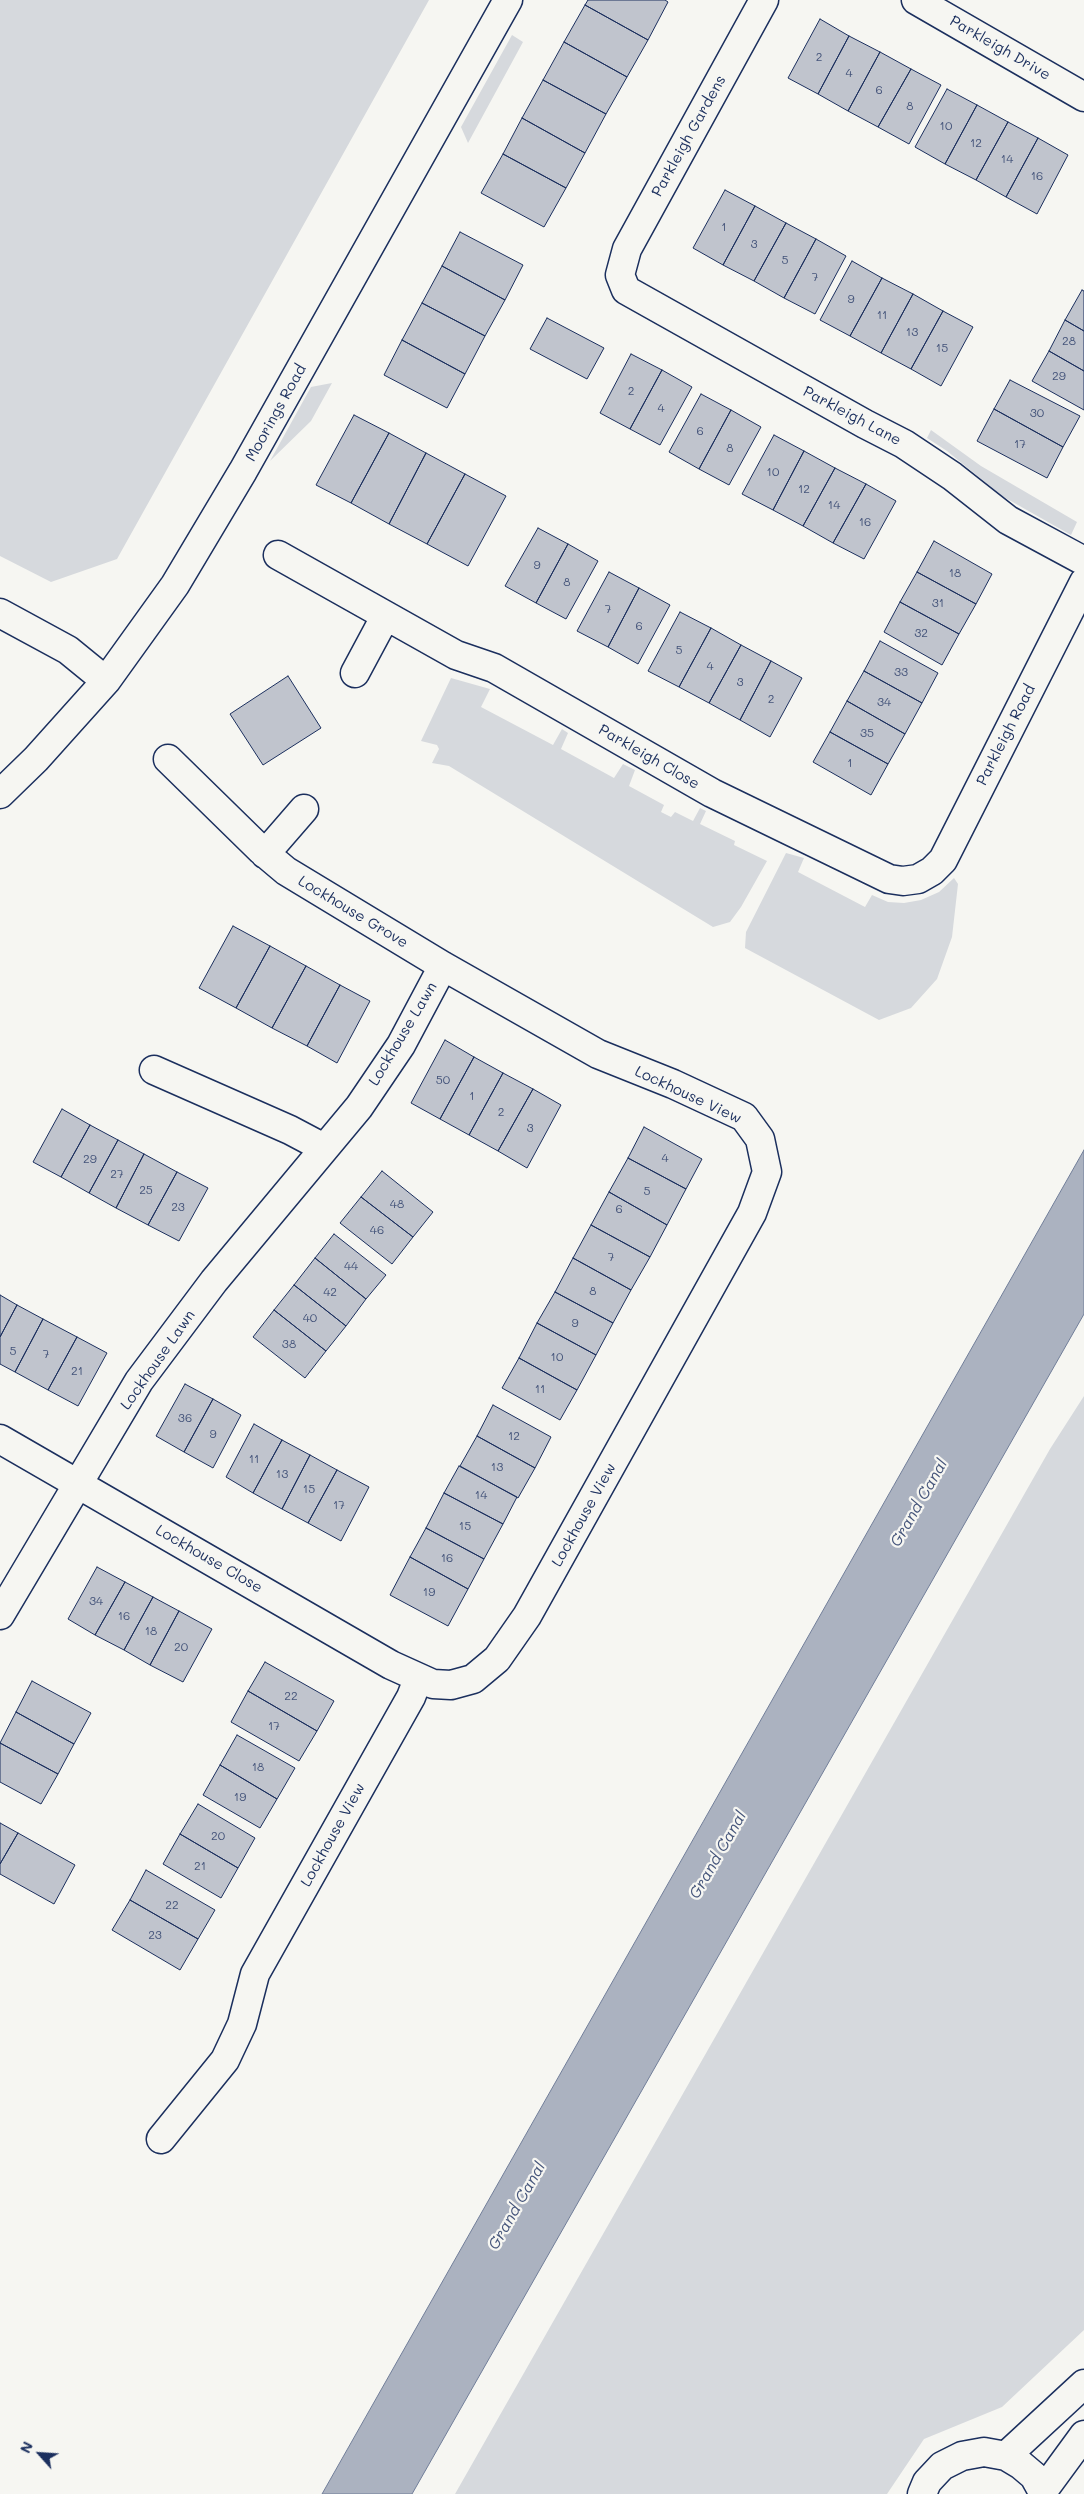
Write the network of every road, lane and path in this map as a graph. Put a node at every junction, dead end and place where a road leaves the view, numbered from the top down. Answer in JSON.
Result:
{"nodes":[{"id":1,"x":508,"y":0,"type":"edge"},
{"id":2,"x":764,"y":0,"type":"edge"},
{"id":3,"x":916,"y":0,"type":"edge"},
{"id":4,"x":1084,"y":97,"type":"edge"},
{"id":5,"x":620,"y":275,"type":"joint"},
{"id":6,"x":278,"y":555,"type":"dead end"},
{"id":7,"x":1084,"y":561,"type":"edge"},
{"id":8,"x":1084,"y":582,"type":"edge"},
{"id":9,"x":0,"y":613,"type":"edge"},
{"id":10,"x":385,"y":616,"type":"junction"},
{"id":11,"x":355,"y":673,"type":"dead end"},
{"id":12,"x":106,"y":681,"type":"junction"},
{"id":13,"x":168,"y":760,"type":"dead end"},
{"id":14,"x":0,"y":794,"type":"edge"},
{"id":15,"x":304,"y":809,"type":"dead end"},
{"id":16,"x":265,"y":854,"type":"junction"},
{"id":17,"x":918,"y":879,"type":"joint"},
{"id":18,"x":443,"y":966,"type":"junction"},
{"id":19,"x":154,"y":1070,"type":"dead end"},
{"id":20,"x":324,"y":1148,"type":"junction"},
{"id":21,"x":0,"y":1439,"type":"edge"},
{"id":22,"x":79,"y":1485,"type":"junction"},
{"id":23,"x":0,"y":1615,"type":"edge"},
{"id":24,"x":418,"y":1678,"type":"junction"},
{"id":25,"x":161,"y":2139,"type":"dead end"},
{"id":26,"x":1084,"y":2384,"type":"edge"},
{"id":27,"x":1084,"y":2435,"type":"edge"},
{"id":28,"x":1006,"y":2456,"type":"junction"},
{"id":29,"x":1044,"y":2493,"type":"edge"},
{"id":30,"x":922,"y":2494,"type":"edge"}],
"edges":[{"from":1,"to":12,"type":"street","name":"Moorings Road"},
{"from":2,"to":5,"type":"street","name":"Parkleigh Gardens"},
{"from":3,"to":4,"type":"street","name":"Parkleigh Drive"},
{"from":5,"to":7,"type":"street","name":"Parkleigh Lane"},
{"from":6,"to":10,"type":"street","name":"Parkleigh Close"},
{"from":8,"to":17,"type":"street","name":"Parkleigh Road"},
{"from":9,"to":12,"type":"street"},
{"from":10,"to":11,"type":"street"},
{"from":10,"to":17,"type":"street","name":"Parkleigh Close"},
{"from":12,"to":14,"type":"street","name":"Moorings Road"},
{"from":13,"to":16,"type":"street","name":"Lockhouse Grove"},
{"from":15,"to":16,"type":"street"},
{"from":16,"to":18,"type":"street","name":"Lockhouse Grove"},
{"from":18,"to":20,"type":"street","name":"Lockhouse Lawn"},
{"from":18,"to":24,"type":"street","name":"Lockhouse View"},
{"from":19,"to":20,"type":"street"},
{"from":20,"to":22,"type":"street","name":"Lockhouse Lawn"},
{"from":21,"to":22,"type":"street","name":"Lockhouse Close"},
{"from":22,"to":23,"type":"street","name":"Lockhouse Lawn"},
{"from":22,"to":24,"type":"street","name":"Lockhouse Close"},
{"from":24,"to":25,"type":"street","name":"Lockhouse View"},
{"from":26,"to":28,"type":"street"},
{"from":27,"to":29,"type":"street"},
{"from":28,"to":29,"type":"street"},
{"from":28,"to":30,"type":"street"}]}
